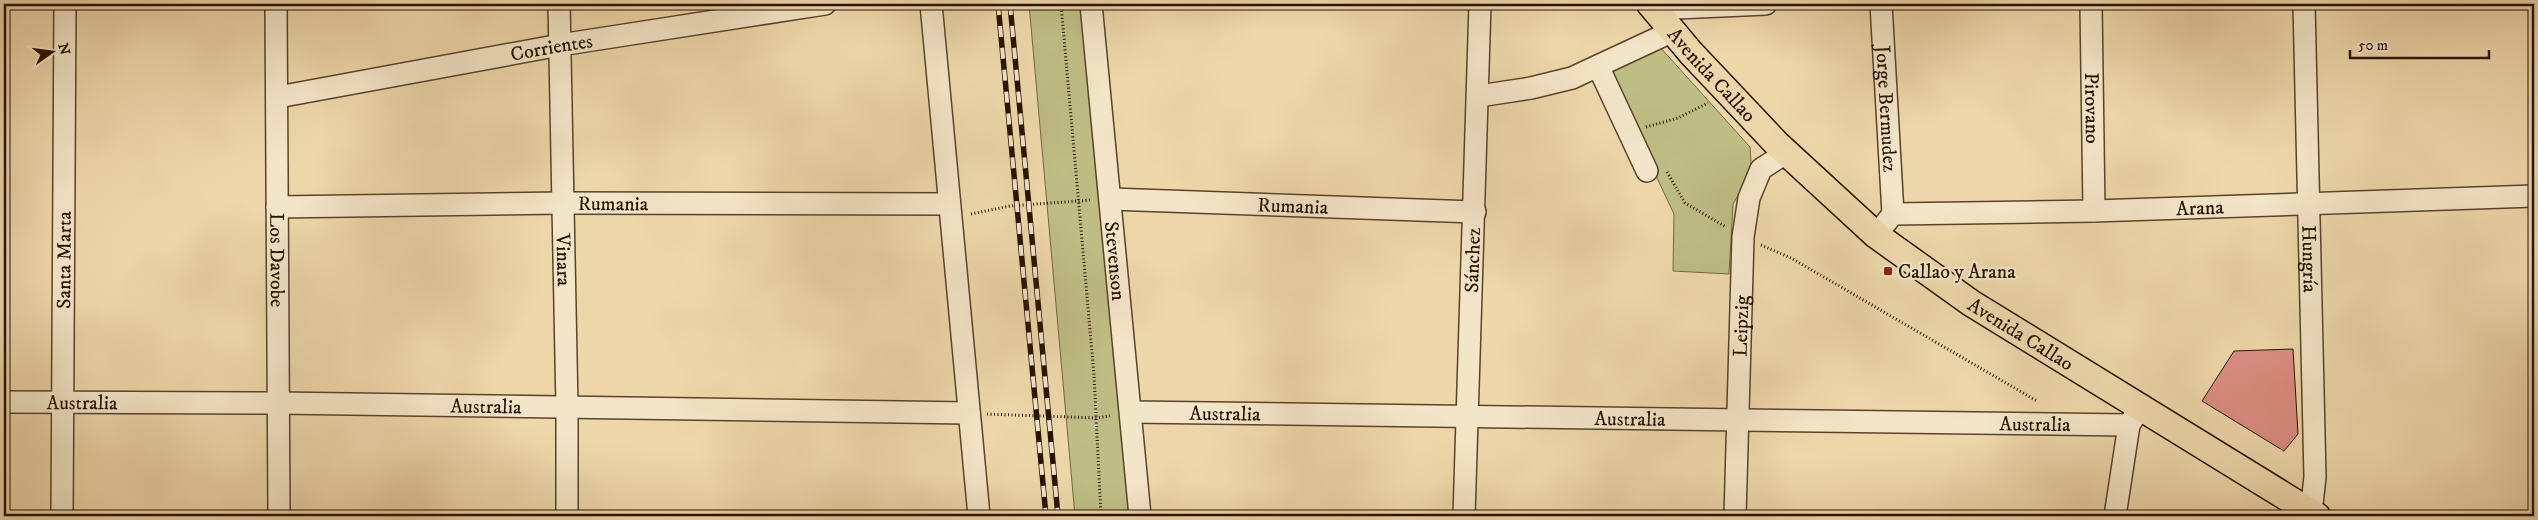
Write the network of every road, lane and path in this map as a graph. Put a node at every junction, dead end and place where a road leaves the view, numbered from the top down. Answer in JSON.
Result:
{"nodes":[{"id":1,"x":65,"y":4,"type":"edge"},
{"id":2,"x":276,"y":4,"type":"edge"},
{"id":3,"x":559,"y":4,"type":"edge"},
{"id":4,"x":825,"y":4,"type":"edge"},
{"id":5,"x":932,"y":4,"type":"edge"},
{"id":6,"x":1061,"y":4,"type":"edge"},
{"id":7,"x":1091,"y":4,"type":"edge"},
{"id":8,"x":1480,"y":4,"type":"edge"},
{"id":9,"x":1766,"y":4,"type":"edge"},
{"id":10,"x":1881,"y":4,"type":"edge"},
{"id":11,"x":2091,"y":4,"type":"edge"},
{"id":12,"x":2304,"y":4,"type":"edge"},
{"id":13,"x":1652,"y":6,"type":"edge"},
{"id":14,"x":1673,"y":31,"type":"junction"},
{"id":15,"x":560,"y":45,"type":"junction"},
{"id":16,"x":1598,"y":66,"type":"junction"},
{"id":17,"x":1728,"y":92,"type":"junction"},
{"id":18,"x":1479,"y":96,"type":"junction"},
{"id":19,"x":278,"y":97,"type":"junction"},
{"id":20,"x":1641,"y":128,"type":"dead end"},
{"id":21,"x":1786,"y":153,"type":"junction"},
{"id":22,"x":1656,"y":170,"type":"joint"},
{"id":23,"x":2534,"y":196,"type":"edge"},
{"id":24,"x":1111,"y":199,"type":"junction"},
{"id":25,"x":1077,"y":201,"type":"junction"},
{"id":26,"x":563,"y":203,"type":"junction"},
{"id":27,"x":2308,"y":203,"type":"junction"},
{"id":28,"x":277,"y":207,"type":"junction"},
{"id":29,"x":950,"y":211,"type":"junction"},
{"id":30,"x":2094,"y":211,"type":"junction"},
{"id":31,"x":1476,"y":212,"type":"junction"},
{"id":32,"x":1893,"y":214,"type":"junction"},
{"id":33,"x":1876,"y":235,"type":"junction"},
{"id":34,"x":1743,"y":237,"type":"junction"},
{"id":35,"x":2037,"y":401,"type":"dead end"},
{"id":36,"x":4,"y":402,"type":"edge"},
{"id":37,"x":63,"y":402,"type":"junction"},
{"id":38,"x":278,"y":403,"type":"junction"},
{"id":39,"x":567,"y":408,"type":"junction"},
{"id":40,"x":1131,"y":412,"type":"junction"},
{"id":41,"x":969,"y":413,"type":"junction"},
{"id":42,"x":1467,"y":416,"type":"junction"},
{"id":43,"x":2134,"y":416,"type":"junction"},
{"id":44,"x":1096,"y":418,"type":"junction"},
{"id":45,"x":1738,"y":418,"type":"junction"},
{"id":46,"x":2314,"y":514,"type":"edge"},
{"id":47,"x":62,"y":516,"type":"edge"},
{"id":48,"x":279,"y":516,"type":"edge"},
{"id":49,"x":567,"y":516,"type":"edge"},
{"id":50,"x":979,"y":516,"type":"edge"},
{"id":51,"x":1101,"y":516,"type":"edge"},
{"id":52,"x":1140,"y":516,"type":"edge"},
{"id":53,"x":1464,"y":516,"type":"edge"},
{"id":54,"x":1735,"y":516,"type":"edge"},
{"id":55,"x":2115,"y":516,"type":"edge"}],
"edges":[{"from":1,"to":37,"type":"street","name":"Santa Marta"},
{"from":2,"to":19,"type":"street","name":"Los Davobe"},
{"from":3,"to":15,"type":"street","name":"Vinara"},
{"from":4,"to":15,"type":"street","name":"Corrientes"},
{"from":5,"to":29,"type":"street"},
{"from":6,"to":25,"type":"path"},
{"from":7,"to":24,"type":"street","name":"Stevenson"},
{"from":8,"to":18,"type":"street","name":"Sánchez"},
{"from":9,"to":13,"type":"street"},
{"from":10,"to":32,"type":"street","name":"Jorge Bermudez"},
{"from":11,"to":30,"type":"street","name":"Pirovano"},
{"from":12,"to":27,"type":"street","name":"Hungría"},
{"from":13,"to":14,"type":"main road","name":"Avenida Callao"},
{"from":14,"to":16,"type":"street"},
{"from":14,"to":17,"type":"main road","name":"Avenida Callao"},
{"from":15,"to":19,"type":"street","name":"Corrientes"},
{"from":15,"to":26,"type":"street","name":"Vinara"},
{"from":16,"to":18,"type":"street"},
{"from":16,"to":22,"type":"street"},
{"from":17,"to":20,"type":"path"},
{"from":17,"to":21,"type":"main road","name":"Avenida Callao"},
{"from":18,"to":31,"type":"street","name":"Sánchez"},
{"from":19,"to":28,"type":"street","name":"Los Davobe"},
{"from":21,"to":33,"type":"main road","name":"Avenida Callao"},
{"from":21,"to":34,"type":"street","name":"Leipzig"},
{"from":22,"to":34,"type":"path"},
{"from":23,"to":27,"type":"street","name":"Arana"},
{"from":24,"to":25,"type":"path"},
{"from":24,"to":31,"type":"street","name":"Rumania"},
{"from":24,"to":40,"type":"street","name":"Stevenson"},
{"from":25,"to":29,"type":"path"},
{"from":25,"to":44,"type":"path"},
{"from":26,"to":28,"type":"street","name":"Rumania"},
{"from":26,"to":29,"type":"street","name":"Rumania"},
{"from":26,"to":39,"type":"street","name":"Vinara"},
{"from":27,"to":30,"type":"street","name":"Arana"},
{"from":27,"to":46,"type":"street","name":"Hungría"},
{"from":28,"to":38,"type":"street","name":"Los Davobe"},
{"from":29,"to":41,"type":"street"},
{"from":30,"to":32,"type":"street","name":"Arana"},
{"from":31,"to":42,"type":"street","name":"Sánchez"},
{"from":32,"to":33,"type":"street"},
{"from":33,"to":43,"type":"main road","name":"Avenida Callao"},
{"from":34,"to":35,"type":"path"},
{"from":34,"to":45,"type":"street","name":"Leipzig"},
{"from":36,"to":37,"type":"street","name":"Australia"},
{"from":37,"to":38,"type":"street","name":"Australia"},
{"from":37,"to":47,"type":"street","name":"Santa Marta"},
{"from":38,"to":39,"type":"street","name":"Australia"},
{"from":38,"to":48,"type":"street","name":"Los Davobe"},
{"from":39,"to":41,"type":"street","name":"Australia"},
{"from":39,"to":49,"type":"street","name":"Vinara"},
{"from":40,"to":42,"type":"street","name":"Australia"},
{"from":40,"to":44,"type":"path"},
{"from":40,"to":52,"type":"street","name":"Stevenson"},
{"from":41,"to":44,"type":"path"},
{"from":41,"to":50,"type":"street"},
{"from":42,"to":45,"type":"street","name":"Australia"},
{"from":42,"to":53,"type":"street","name":"Sánchez"},
{"from":43,"to":45,"type":"street","name":"Australia"},
{"from":43,"to":46,"type":"main road","name":"Avenida Callao"},
{"from":43,"to":55,"type":"street"},
{"from":44,"to":51,"type":"path"},
{"from":45,"to":54,"type":"street","name":"Leipzig"}]}
